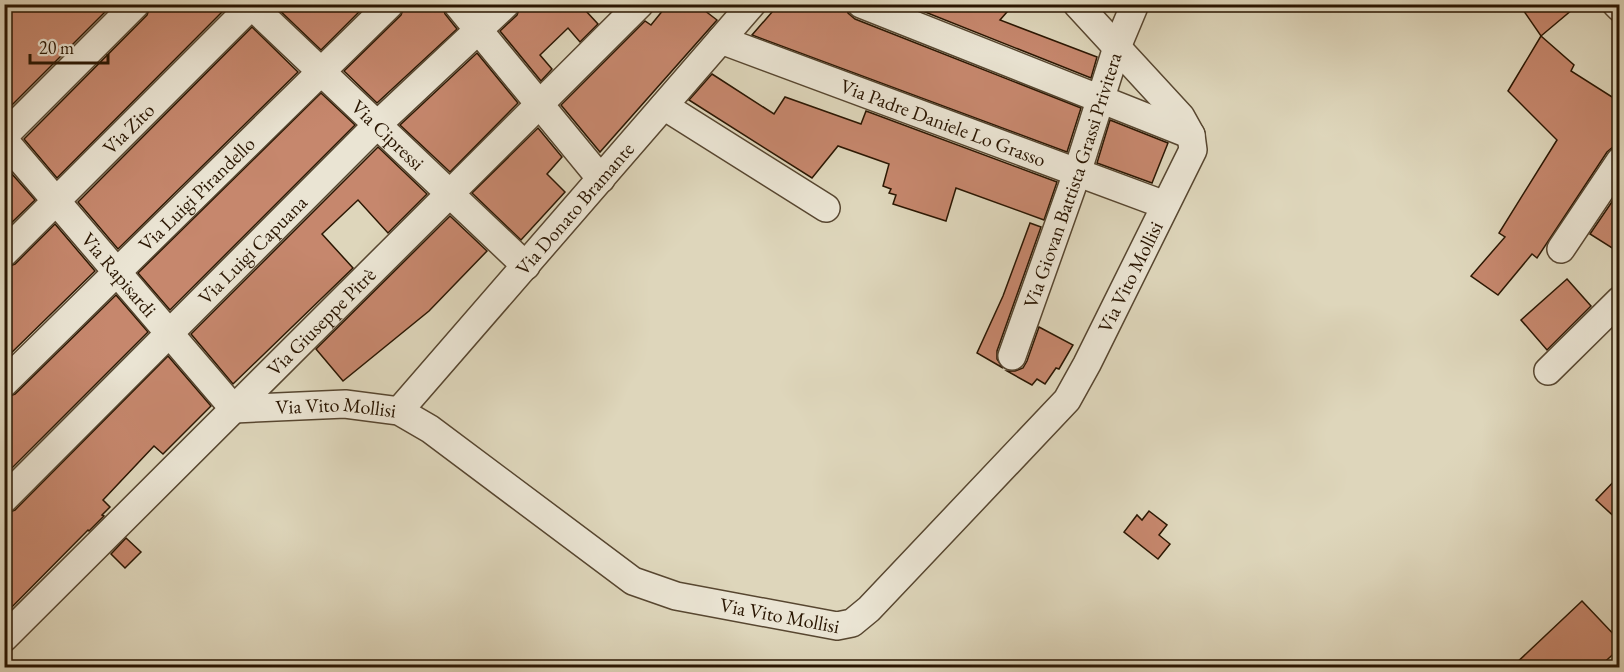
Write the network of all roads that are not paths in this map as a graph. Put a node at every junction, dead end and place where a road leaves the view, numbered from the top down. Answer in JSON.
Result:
{"nodes":[{"id":1,"x":136,"y":4,"type":"edge"},
{"id":2,"x":390,"y":4,"type":"edge"},
{"id":3,"x":457,"y":4,"type":"edge"},
{"id":4,"x":506,"y":4,"type":"edge"},
{"id":5,"x":640,"y":4,"type":"edge"},
{"id":6,"x":752,"y":4,"type":"edge"},
{"id":7,"x":861,"y":4,"type":"edge"},
{"id":8,"x":1077,"y":4,"type":"edge"},
{"id":9,"x":1135,"y":4,"type":"edge"},
{"id":10,"x":252,"y":5,"type":"edge"},
{"id":11,"x":479,"y":31,"type":"junction"},
{"id":12,"x":721,"y":40,"type":"junction"},
{"id":13,"x":1117,"y":47,"type":"junction"},
{"id":14,"x":321,"y":72,"type":"junction"},
{"id":15,"x":1100,"y":99,"type":"junction"},
{"id":16,"x":539,"y":104,"type":"junction"},
{"id":17,"x":664,"y":106,"type":"junction"},
{"id":18,"x":377,"y":125,"type":"junction"},
{"id":19,"x":1191,"y":135,"type":"junction"},
{"id":20,"x":4,"y":136,"type":"edge"},
{"id":21,"x":4,"y":140,"type":"edge"},
{"id":22,"x":1620,"y":161,"type":"edge"},
{"id":23,"x":1077,"y":173,"type":"junction"},
{"id":24,"x":601,"y":179,"type":"junction"},
{"id":25,"x":450,"y":193,"type":"junction"},
{"id":26,"x":56,"y":201,"type":"junction"},
{"id":27,"x":1165,"y":205,"type":"junction"},
{"id":28,"x":826,"y":208,"type":"dead end"},
{"id":29,"x":1561,"y":249,"type":"dead end"},
{"id":30,"x":4,"y":253,"type":"edge"},
{"id":31,"x":526,"y":266,"type":"junction"},
{"id":32,"x":117,"y":272,"type":"junction"},
{"id":33,"x":1620,"y":300,"type":"edge"},
{"id":34,"x":169,"y":334,"type":"junction"},
{"id":35,"x":1012,"y":356,"type":"dead end"},
{"id":36,"x":1548,"y":371,"type":"dead end"},
{"id":37,"x":4,"y":383,"type":"edge"},
{"id":38,"x":234,"y":409,"type":"junction"},
{"id":39,"x":399,"y":411,"type":"junction"},
{"id":40,"x":4,"y":499,"type":"edge"},
{"id":41,"x":4,"y":638,"type":"edge"}],
"edges":[{"from":1,"to":20,"type":"street"},
{"from":2,"to":14,"type":"street","name":"Via Luigi Pirandello"},
{"from":3,"to":11,"type":"street"},
{"from":4,"to":11,"type":"street","name":"Via Luigi Capuana"},
{"from":5,"to":16,"type":"street","name":"Via Giuseppe Pitrè"},
{"from":6,"to":12,"type":"street","name":"Via Donato Bramante"},
{"from":7,"to":15,"type":"street"},
{"from":8,"to":13,"type":"street"},
{"from":9,"to":13,"type":"street","name":"Via Giovan Battista Grassi Privitera"},
{"from":10,"to":14,"type":"street","name":"Via Cipressi"},
{"from":10,"to":26,"type":"street","name":"Via Zito"},
{"from":11,"to":16,"type":"street"},
{"from":11,"to":18,"type":"street","name":"Via Luigi Capuana"},
{"from":12,"to":17,"type":"street","name":"Via Donato Bramante"},
{"from":12,"to":23,"type":"street","name":"Via Padre Daniele Lo Grasso"},
{"from":13,"to":15,"type":"street","name":"Via Giovan Battista Grassi Privitera"},
{"from":13,"to":19,"type":"street"},
{"from":14,"to":18,"type":"street","name":"Via Cipressi"},
{"from":14,"to":32,"type":"street","name":"Via Luigi Pirandello"},
{"from":15,"to":19,"type":"street"},
{"from":15,"to":23,"type":"street","name":"Via Giovan Battista Grassi Privitera"},
{"from":16,"to":24,"type":"street"},
{"from":16,"to":25,"type":"street","name":"Via Giuseppe Pitrè"},
{"from":17,"to":24,"type":"street","name":"Via Donato Bramante"},
{"from":17,"to":28,"type":"street"},
{"from":18,"to":25,"type":"street","name":"Via Cipressi"},
{"from":18,"to":34,"type":"street","name":"Via Luigi Capuana"},
{"from":19,"to":27,"type":"street","name":"Via Vito Mollisi"},
{"from":21,"to":26,"type":"street","name":"Via Rapisardi"},
{"from":22,"to":29,"type":"street"},
{"from":23,"to":27,"type":"street","name":"Via Padre Daniele Lo Grasso"},
{"from":23,"to":35,"type":"street","name":"Via Giovan Battista Grassi Privitera"},
{"from":24,"to":31,"type":"street","name":"Via Donato Bramante"},
{"from":25,"to":31,"type":"street","name":"Via Cipressi"},
{"from":25,"to":38,"type":"street","name":"Via Giuseppe Pitrè"},
{"from":26,"to":30,"type":"street","name":"Via Zito"},
{"from":26,"to":32,"type":"street","name":"Via Rapisardi"},
{"from":27,"to":39,"type":"street","name":"Via Vito Mollisi"},
{"from":31,"to":39,"type":"street","name":"Via Donato Bramante"},
{"from":32,"to":34,"type":"street","name":"Via Rapisardi"},
{"from":32,"to":37,"type":"street","name":"Via Luigi Pirandello"},
{"from":33,"to":36,"type":"street"},
{"from":34,"to":38,"type":"street","name":"Via Rapisardi"},
{"from":34,"to":40,"type":"street","name":"Via Luigi Capuana"},
{"from":38,"to":39,"type":"street","name":"Via Vito Mollisi"},
{"from":38,"to":41,"type":"street","name":"Via Giuseppe Pitrè"}]}
